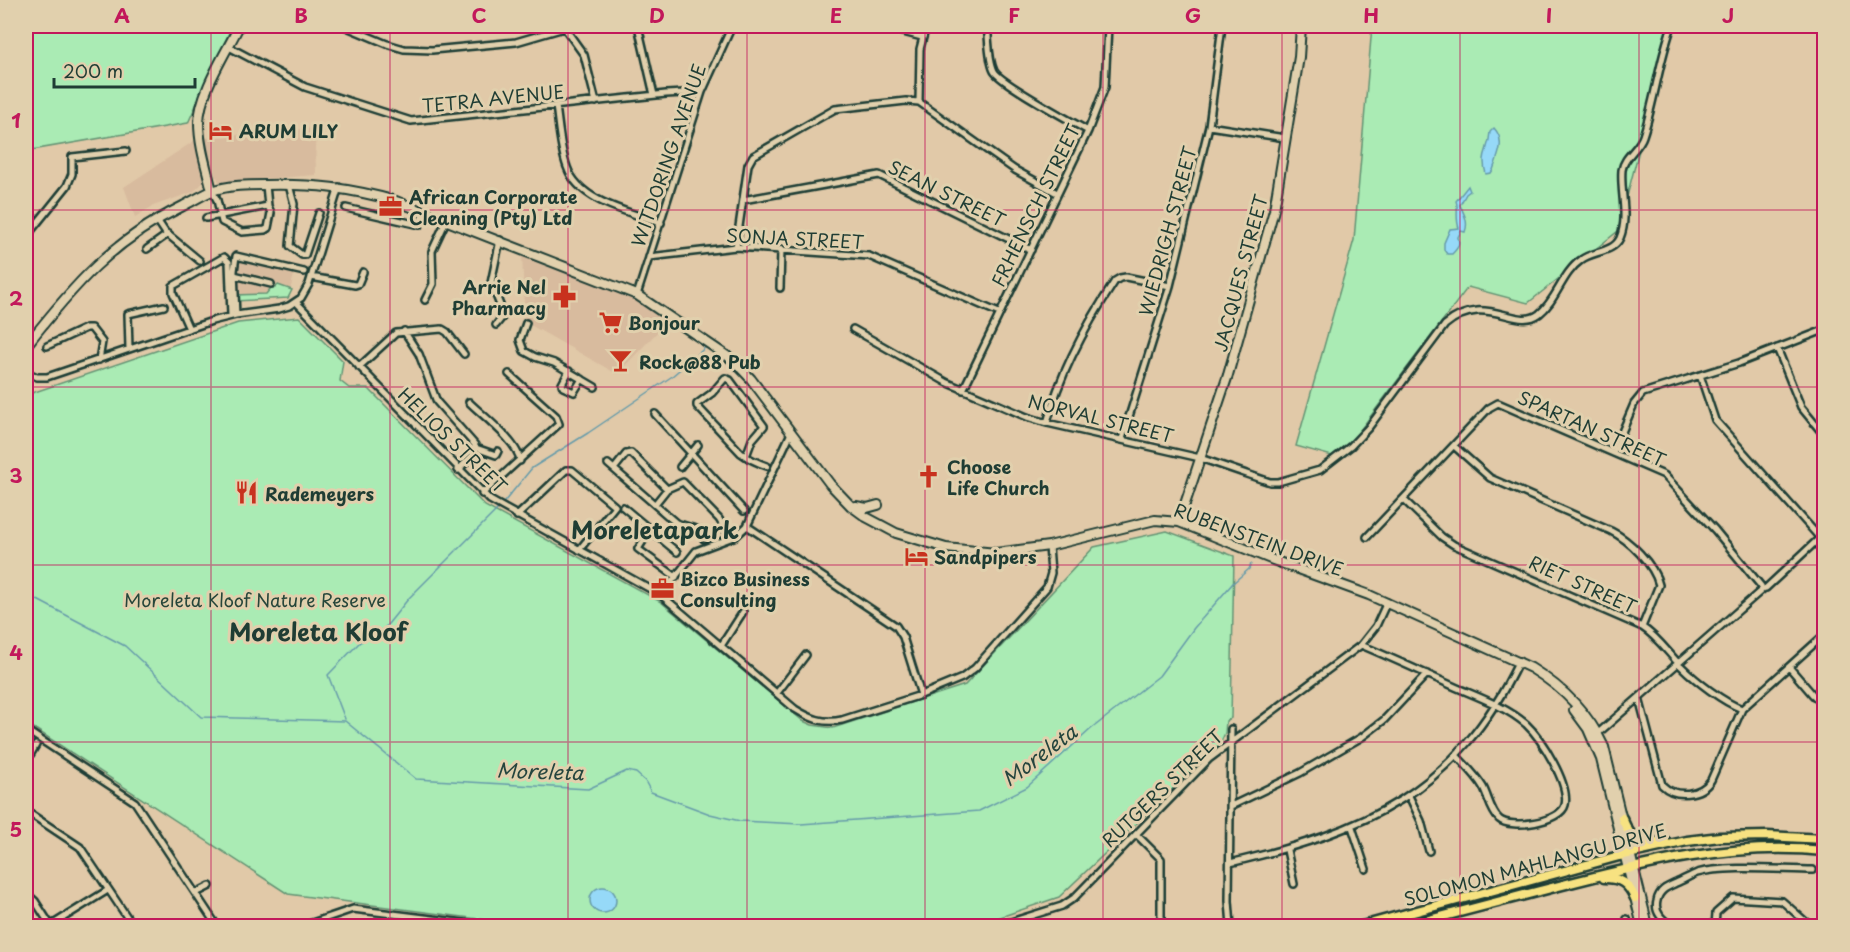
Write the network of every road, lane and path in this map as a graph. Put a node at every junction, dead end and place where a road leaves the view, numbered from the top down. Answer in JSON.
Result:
{"nodes":[{"id":1,"x":239,"y":26,"type":"edge"},
{"id":2,"x":344,"y":26,"type":"edge"},
{"id":3,"x":639,"y":26,"type":"edge"},
{"id":4,"x":732,"y":26,"type":"edge"},
{"id":5,"x":880,"y":26,"type":"edge"},
{"id":6,"x":926,"y":26,"type":"edge"},
{"id":7,"x":987,"y":26,"type":"edge"},
{"id":8,"x":1108,"y":26,"type":"edge"},
{"id":9,"x":1222,"y":26,"type":"edge"},
{"id":10,"x":1301,"y":26,"type":"edge"},
{"id":11,"x":1672,"y":26,"type":"edge"},
{"id":12,"x":563,"y":27,"type":"edge"},
{"id":13,"x":922,"y":37,"type":"junction"},
{"id":14,"x":229,"y":46,"type":"junction"},
{"id":15,"x":702,"y":92,"type":"junction"},
{"id":16,"x":654,"y":95,"type":"junction"},
{"id":17,"x":596,"y":102,"type":"junction"},
{"id":18,"x":919,"y":102,"type":"junction"},
{"id":19,"x":556,"y":106,"type":"junction"},
{"id":20,"x":1209,"y":126,"type":"junction"},
{"id":21,"x":1088,"y":131,"type":"junction"},
{"id":22,"x":1285,"y":138,"type":"junction"},
{"id":23,"x":126,"y":151,"type":"dead end"},
{"id":24,"x":266,"y":185,"type":"junction"},
{"id":25,"x":289,"y":185,"type":"junction"},
{"id":26,"x":339,"y":187,"type":"junction"},
{"id":27,"x":212,"y":191,"type":"junction"},
{"id":28,"x":1057,"y":193,"type":"junction"},
{"id":29,"x":742,"y":200,"type":"junction"},
{"id":30,"x":268,"y":206,"type":"junction"},
{"id":31,"x":346,"y":208,"type":"dead end"},
{"id":32,"x":424,"y":211,"type":"junction"},
{"id":33,"x":319,"y":213,"type":"dead end"},
{"id":34,"x":220,"y":215,"type":"junction"},
{"id":35,"x":206,"y":218,"type":"dead end"},
{"id":36,"x":447,"y":219,"type":"junction"},
{"id":37,"x":157,"y":220,"type":"junction"},
{"id":38,"x":661,"y":223,"type":"junction"},
{"id":39,"x":168,"y":234,"type":"junction"},
{"id":40,"x":26,"y":237,"type":"edge"},
{"id":41,"x":500,"y":240,"type":"junction"},
{"id":42,"x":736,"y":247,"type":"junction"},
{"id":43,"x":147,"y":249,"type":"dead end"},
{"id":44,"x":781,"y":249,"type":"junction"},
{"id":45,"x":1031,"y":250,"type":"junction"},
{"id":46,"x":650,"y":257,"type":"junction"},
{"id":47,"x":200,"y":261,"type":"dead end"},
{"id":48,"x":303,"y":272,"type":"dead end"},
{"id":49,"x":363,"y":272,"type":"dead end"},
{"id":50,"x":234,"y":275,"type":"junction"},
{"id":51,"x":311,"y":277,"type":"junction"},
{"id":52,"x":271,"y":284,"type":"dead end"},
{"id":53,"x":1170,"y":286,"type":"junction"},
{"id":54,"x":780,"y":288,"type":"dead end"},
{"id":55,"x":636,"y":295,"type":"junction"},
{"id":56,"x":425,"y":300,"type":"dead end"},
{"id":57,"x":296,"y":302,"type":"junction"},
{"id":58,"x":164,"y":306,"type":"dead end"},
{"id":59,"x":999,"y":313,"type":"junction"},
{"id":60,"x":233,"y":315,"type":"junction"},
{"id":61,"x":526,"y":322,"type":"dead end"},
{"id":62,"x":496,"y":325,"type":"dead end"},
{"id":63,"x":189,"y":329,"type":"junction"},
{"id":64,"x":853,"y":329,"type":"dead end"},
{"id":65,"x":1824,"y":330,"type":"edge"},
{"id":66,"x":404,"y":331,"type":"junction"},
{"id":67,"x":26,"y":346,"type":"edge"},
{"id":68,"x":47,"y":346,"type":"dead end"},
{"id":69,"x":1777,"y":348,"type":"junction"},
{"id":70,"x":129,"y":349,"type":"junction"},
{"id":71,"x":464,"y":354,"type":"dead end"},
{"id":72,"x":99,"y":360,"type":"junction"},
{"id":73,"x":359,"y":368,"type":"junction"},
{"id":74,"x":569,"y":371,"type":"junction"},
{"id":75,"x":26,"y":372,"type":"edge"},
{"id":76,"x":509,"y":374,"type":"dead end"},
{"id":77,"x":1700,"y":375,"type":"junction"},
{"id":78,"x":582,"y":379,"type":"junction"},
{"id":79,"x":596,"y":387,"type":"dead end"},
{"id":80,"x":963,"y":390,"type":"junction"},
{"id":81,"x":469,"y":402,"type":"dead end"},
{"id":82,"x":655,"y":414,"type":"dead end"},
{"id":83,"x":1047,"y":423,"type":"junction"},
{"id":84,"x":791,"y":433,"type":"junction"},
{"id":85,"x":1824,"y":435,"type":"edge"},
{"id":86,"x":1122,"y":440,"type":"junction"},
{"id":87,"x":698,"y":445,"type":"dead end"},
{"id":88,"x":1454,"y":446,"type":"junction"},
{"id":89,"x":476,"y":448,"type":"junction"},
{"id":90,"x":498,"y":452,"type":"dead end"},
{"id":91,"x":1613,"y":453,"type":"junction"},
{"id":92,"x":691,"y":454,"type":"junction"},
{"id":93,"x":746,"y":456,"type":"junction"},
{"id":94,"x":1200,"y":458,"type":"junction"},
{"id":95,"x":520,"y":461,"type":"junction"},
{"id":96,"x":608,"y":464,"type":"dead end"},
{"id":97,"x":767,"y":466,"type":"dead end"},
{"id":98,"x":680,"y":467,"type":"dead end"},
{"id":99,"x":614,"y":469,"type":"junction"},
{"id":100,"x":458,"y":470,"type":"junction"},
{"id":101,"x":667,"y":489,"type":"junction"},
{"id":102,"x":482,"y":494,"type":"junction"},
{"id":103,"x":1403,"y":499,"type":"junction"},
{"id":104,"x":655,"y":504,"type":"junction"},
{"id":105,"x":851,"y":506,"type":"junction"},
{"id":106,"x":623,"y":507,"type":"dead end"},
{"id":107,"x":744,"y":511,"type":"dead end"},
{"id":108,"x":517,"y":516,"type":"junction"},
{"id":109,"x":1179,"y":522,"type":"junction"},
{"id":110,"x":880,"y":525,"type":"junction"},
{"id":111,"x":747,"y":526,"type":"junction"},
{"id":112,"x":650,"y":530,"type":"junction"},
{"id":113,"x":727,"y":532,"type":"dead end"},
{"id":114,"x":1822,"y":536,"type":"edge"},
{"id":115,"x":1367,"y":537,"type":"dead end"},
{"id":116,"x":704,"y":539,"type":"dead end"},
{"id":117,"x":1049,"y":546,"type":"junction"},
{"id":118,"x":579,"y":550,"type":"junction"},
{"id":119,"x":677,"y":552,"type":"dead end"},
{"id":120,"x":676,"y":577,"type":"junction"},
{"id":121,"x":1763,"y":586,"type":"junction"},
{"id":122,"x":661,"y":595,"type":"junction"},
{"id":123,"x":1387,"y":602,"type":"junction"},
{"id":124,"x":743,"y":612,"type":"dead end"},
{"id":125,"x":1642,"y":627,"type":"junction"},
{"id":126,"x":1824,"y":635,"type":"edge"},
{"id":127,"x":1361,"y":645,"type":"junction"},
{"id":128,"x":721,"y":646,"type":"junction"},
{"id":129,"x":806,"y":656,"type":"dead end"},
{"id":130,"x":1518,"y":663,"type":"junction"},
{"id":131,"x":1678,"y":663,"type":"junction"},
{"id":132,"x":1789,"y":667,"type":"junction"},
{"id":133,"x":1427,"y":674,"type":"junction"},
{"id":134,"x":777,"y":693,"type":"junction"},
{"id":135,"x":921,"y":695,"type":"junction"},
{"id":136,"x":1639,"y":698,"type":"junction"},
{"id":137,"x":1495,"y":704,"type":"junction"},
{"id":138,"x":1824,"y":705,"type":"edge"},
{"id":139,"x":1742,"y":709,"type":"junction"},
{"id":140,"x":1231,"y":729,"type":"dead end"},
{"id":141,"x":26,"y":730,"type":"edge"},
{"id":142,"x":1595,"y":736,"type":"junction"},
{"id":143,"x":1230,"y":741,"type":"junction"},
{"id":144,"x":36,"y":746,"type":"dead end"},
{"id":145,"x":1456,"y":755,"type":"junction"},
{"id":146,"x":26,"y":762,"type":"edge"},
{"id":147,"x":1409,"y":796,"type":"junction"},
{"id":148,"x":1231,"y":806,"type":"junction"},
{"id":149,"x":26,"y":811,"type":"edge"},
{"id":150,"x":1622,"y":818,"type":"junction"},
{"id":151,"x":1352,"y":827,"type":"junction"},
{"id":152,"x":1136,"y":834,"type":"junction"},
{"id":153,"x":1824,"y":839,"type":"edge"},
{"id":154,"x":1687,"y":841,"type":"junction"},
{"id":155,"x":1287,"y":850,"type":"junction"},
{"id":156,"x":1429,"y":851,"type":"dead end"},
{"id":157,"x":1824,"y":851,"type":"edge"},
{"id":158,"x":1627,"y":854,"type":"junction"},
{"id":159,"x":1230,"y":863,"type":"junction"},
{"id":160,"x":1366,"y":869,"type":"dead end"},
{"id":161,"x":1631,"y":869,"type":"junction"},
{"id":162,"x":1814,"y":870,"type":"dead end"},
{"id":163,"x":1584,"y":880,"type":"junction"},
{"id":164,"x":1294,"y":884,"type":"dead end"},
{"id":165,"x":210,"y":886,"type":"dead end"},
{"id":166,"x":108,"y":890,"type":"junction"},
{"id":167,"x":26,"y":893,"type":"edge"},
{"id":168,"x":196,"y":893,"type":"junction"},
{"id":169,"x":1635,"y":898,"type":"junction"},
{"id":170,"x":428,"y":918,"type":"junction"},
{"id":171,"x":1627,"y":919,"type":"dead end"},
{"id":172,"x":50,"y":926,"type":"edge"},
{"id":173,"x":133,"y":927,"type":"edge"},
{"id":174,"x":216,"y":927,"type":"edge"},
{"id":175,"x":303,"y":927,"type":"edge"},
{"id":176,"x":427,"y":927,"type":"edge"},
{"id":177,"x":488,"y":927,"type":"edge"},
{"id":178,"x":998,"y":927,"type":"edge"},
{"id":179,"x":1161,"y":927,"type":"edge"},
{"id":180,"x":1231,"y":927,"type":"edge"},
{"id":181,"x":1362,"y":927,"type":"edge"},
{"id":182,"x":1406,"y":927,"type":"edge"},
{"id":183,"x":1629,"y":927,"type":"edge"},
{"id":184,"x":1642,"y":927,"type":"edge"},
{"id":185,"x":1648,"y":927,"type":"edge"},
{"id":186,"x":1672,"y":927,"type":"edge"},
{"id":187,"x":1715,"y":927,"type":"edge"},
{"id":188,"x":1809,"y":927,"type":"edge"}],
"edges":[{"from":1,"to":14,"type":"street"},
{"from":2,"to":12,"type":"street"},
{"from":3,"to":16,"type":"street"},
{"from":4,"to":15,"type":"street","name":"WITDORING AVENUE"},
{"from":5,"to":13,"type":"street"},
{"from":6,"to":13,"type":"street"},
{"from":7,"to":21,"type":"street"},
{"from":8,"to":21,"type":"street","name":"FRHENSCH STREET"},
{"from":9,"to":20,"type":"street","name":"WIEDRIGH STREET"},
{"from":10,"to":22,"type":"street","name":"JACQUES STREET"},
{"from":11,"to":94,"type":"street","name":"NORVAL STREET"},
{"from":12,"to":17,"type":"street"},
{"from":13,"to":18,"type":"street"},
{"from":14,"to":19,"type":"street","name":"TETRA AVENUE"},
{"from":14,"to":27,"type":"street"},
{"from":15,"to":16,"type":"street","name":"TETRA AVENUE"},
{"from":15,"to":38,"type":"street","name":"WITDORING AVENUE"},
{"from":16,"to":17,"type":"street","name":"TETRA AVENUE"},
{"from":17,"to":19,"type":"street","name":"TETRA AVENUE"},
{"from":18,"to":28,"type":"street"},
{"from":18,"to":29,"type":"street"},
{"from":19,"to":38,"type":"street"},
{"from":20,"to":22,"type":"street"},
{"from":20,"to":53,"type":"street","name":"WIEDRIGH STREET"},
{"from":21,"to":28,"type":"street","name":"FRHENSCH STREET"},
{"from":22,"to":94,"type":"street","name":"JACQUES STREET"},
{"from":23,"to":40,"type":"street"},
{"from":24,"to":25,"type":"street","name":"RUBENSTEIN DRIVE"},
{"from":24,"to":27,"type":"street","name":"RUBENSTEIN DRIVE"},
{"from":24,"to":30,"type":"street"},
{"from":25,"to":26,"type":"street","name":"RUBENSTEIN DRIVE"},
{"from":25,"to":33,"type":"street"},
{"from":26,"to":32,"type":"street","name":"RUBENSTEIN DRIVE"},
{"from":26,"to":51,"type":"street"},
{"from":27,"to":34,"type":"street"},
{"from":27,"to":37,"type":"street","name":"RUBENSTEIN DRIVE"},
{"from":28,"to":45,"type":"street","name":"FRHENSCH STREET"},
{"from":29,"to":42,"type":"street"},
{"from":29,"to":45,"type":"street","name":"SEAN STREET"},
{"from":30,"to":34,"type":"street"},
{"from":30,"to":34,"type":"street"},
{"from":31,"to":32,"type":"street"},
{"from":32,"to":36,"type":"street","name":"RUBENSTEIN DRIVE"},
{"from":34,"to":35,"type":"street"},
{"from":36,"to":41,"type":"street","name":"RUBENSTEIN DRIVE"},
{"from":36,"to":56,"type":"street"},
{"from":37,"to":39,"type":"street"},
{"from":37,"to":67,"type":"street","name":"RUBENSTEIN DRIVE"},
{"from":38,"to":46,"type":"street","name":"WITDORING AVENUE"},
{"from":39,"to":43,"type":"street"},
{"from":39,"to":47,"type":"street"},
{"from":41,"to":55,"type":"street","name":"RUBENSTEIN DRIVE"},
{"from":41,"to":62,"type":"street"},
{"from":42,"to":44,"type":"street","name":"SONJA STREET"},
{"from":42,"to":46,"type":"street","name":"SONJA STREET"},
{"from":44,"to":54,"type":"street"},
{"from":44,"to":59,"type":"street","name":"SONJA STREET"},
{"from":45,"to":59,"type":"street","name":"FRHENSCH STREET"},
{"from":46,"to":55,"type":"street","name":"WITDORING AVENUE"},
{"from":48,"to":50,"type":"street"},
{"from":49,"to":51,"type":"street"},
{"from":50,"to":52,"type":"street"},
{"from":50,"to":60,"type":"street"},
{"from":51,"to":57,"type":"street"},
{"from":53,"to":83,"type":"street"},
{"from":53,"to":86,"type":"street","name":"WIEDRIGH STREET"},
{"from":55,"to":84,"type":"street","name":"RUBENSTEIN DRIVE"},
{"from":57,"to":60,"type":"street"},
{"from":57,"to":73,"type":"street","name":"HELIOS STREET"},
{"from":58,"to":70,"type":"street"},
{"from":59,"to":80,"type":"street","name":"FRHENSCH STREET"},
{"from":60,"to":63,"type":"street"},
{"from":60,"to":63,"type":"street"},
{"from":61,"to":74,"type":"street"},
{"from":63,"to":70,"type":"street"},
{"from":64,"to":80,"type":"street","name":"NORVAL STREET"},
{"from":65,"to":69,"type":"street"},
{"from":66,"to":71,"type":"street"},
{"from":66,"to":73,"type":"street"},
{"from":66,"to":89,"type":"street"},
{"from":68,"to":72,"type":"street"},
{"from":69,"to":77,"type":"street"},
{"from":69,"to":85,"type":"street"},
{"from":70,"to":72,"type":"street"},
{"from":72,"to":75,"type":"street"},
{"from":73,"to":100,"type":"street","name":"HELIOS STREET"},
{"from":74,"to":78,"type":"street"},
{"from":74,"to":78,"type":"street"},
{"from":76,"to":95,"type":"street"},
{"from":77,"to":91,"type":"street"},
{"from":77,"to":114,"type":"street"},
{"from":78,"to":79,"type":"street"},
{"from":80,"to":83,"type":"street","name":"NORVAL STREET"},
{"from":81,"to":95,"type":"street"},
{"from":82,"to":92,"type":"street"},
{"from":83,"to":86,"type":"street","name":"NORVAL STREET"},
{"from":84,"to":105,"type":"street","name":"RUBENSTEIN DRIVE"},
{"from":84,"to":111,"type":"street"},
{"from":86,"to":94,"type":"street","name":"NORVAL STREET"},
{"from":87,"to":92,"type":"street"},
{"from":88,"to":91,"type":"street","name":"SPARTAN STREET"},
{"from":88,"to":103,"type":"street"},
{"from":88,"to":125,"type":"street"},
{"from":89,"to":90,"type":"street"},
{"from":89,"to":100,"type":"street"},
{"from":91,"to":121,"type":"street","name":"SPARTAN STREET"},
{"from":92,"to":98,"type":"street"},
{"from":92,"to":107,"type":"street"},
{"from":93,"to":93,"type":"street"},
{"from":93,"to":97,"type":"street"},
{"from":94,"to":109,"type":"street","name":"JACQUES STREET"},
{"from":95,"to":102,"type":"street"},
{"from":96,"to":99,"type":"street"},
{"from":99,"to":101,"type":"street"},
{"from":99,"to":104,"type":"street"},
{"from":100,"to":102,"type":"street","name":"HELIOS STREET"},
{"from":101,"to":104,"type":"street"},
{"from":101,"to":113,"type":"street"},
{"from":102,"to":108,"type":"street","name":"HELIOS STREET"},
{"from":103,"to":115,"type":"street"},
{"from":103,"to":125,"type":"street","name":"RIET STREET"},
{"from":104,"to":116,"type":"street"},
{"from":105,"to":110,"type":"street","name":"RUBENSTEIN DRIVE"},
{"from":105,"to":110,"type":"street"},
{"from":106,"to":112,"type":"street"},
{"from":108,"to":118,"type":"street","name":"HELIOS STREET"},
{"from":108,"to":118,"type":"street"},
{"from":109,"to":117,"type":"street","name":"RUBENSTEIN DRIVE"},
{"from":109,"to":123,"type":"street","name":"RUBENSTEIN DRIVE"},
{"from":110,"to":117,"type":"street","name":"RUBENSTEIN DRIVE"},
{"from":111,"to":120,"type":"street"},
{"from":111,"to":135,"type":"street"},
{"from":112,"to":119,"type":"street"},
{"from":112,"to":120,"type":"street"},
{"from":114,"to":121,"type":"street"},
{"from":117,"to":135,"type":"street","name":"HELIOS STREET"},
{"from":118,"to":122,"type":"street","name":"HELIOS STREET"},
{"from":120,"to":122,"type":"street"},
{"from":121,"to":131,"type":"street"},
{"from":122,"to":128,"type":"street","name":"HELIOS STREET"},
{"from":123,"to":127,"type":"street","name":"RUTGERS STREET"},
{"from":123,"to":130,"type":"street","name":"RUBENSTEIN DRIVE"},
{"from":124,"to":128,"type":"street"},
{"from":125,"to":131,"type":"street","name":"RIET STREET"},
{"from":126,"to":132,"type":"street"},
{"from":127,"to":133,"type":"street"},
{"from":127,"to":143,"type":"street","name":"RUTGERS STREET"},
{"from":128,"to":134,"type":"street","name":"HELIOS STREET"},
{"from":129,"to":134,"type":"street"},
{"from":130,"to":137,"type":"street"},
{"from":130,"to":142,"type":"street","name":"RUBENSTEIN DRIVE"},
{"from":131,"to":136,"type":"street"},
{"from":131,"to":139,"type":"street","name":"RIET STREET"},
{"from":132,"to":138,"type":"street"},
{"from":132,"to":139,"type":"street"},
{"from":133,"to":137,"type":"street"},
{"from":133,"to":148,"type":"street"},
{"from":134,"to":135,"type":"street","name":"HELIOS STREET"},
{"from":136,"to":139,"type":"street"},
{"from":136,"to":142,"type":"street"},
{"from":137,"to":145,"type":"street"},
{"from":137,"to":145,"type":"street"},
{"from":140,"to":143,"type":"street"},
{"from":141,"to":168,"type":"street"},
{"from":142,"to":150,"type":"street","name":"RUBENSTEIN DRIVE"},
{"from":142,"to":158,"type":"street","name":"RUBENSTEIN DRIVE"},
{"from":143,"to":148,"type":"street"},
{"from":143,"to":152,"type":"street","name":"RUTGERS STREET"},
{"from":144,"to":146,"type":"street"},
{"from":145,"to":147,"type":"street"},
{"from":147,"to":151,"type":"street"},
{"from":147,"to":156,"type":"street"},
{"from":148,"to":159,"type":"street"},
{"from":149,"to":166,"type":"street"},
{"from":150,"to":154,"type":"main road"},
{"from":150,"to":158,"type":"street","name":"RUBENSTEIN DRIVE"},
{"from":151,"to":155,"type":"street"},
{"from":151,"to":160,"type":"street"},
{"from":152,"to":178,"type":"street","name":"RUTGERS STREET"},
{"from":152,"to":179,"type":"street"},
{"from":153,"to":154,"type":"main road","name":"SOLOMON MAHLANGU DRIVE"},
{"from":154,"to":158,"type":"main road","name":"SOLOMON MAHLANGU DRIVE"},
{"from":155,"to":159,"type":"street"},
{"from":155,"to":164,"type":"street"},
{"from":157,"to":161,"type":"main road","name":"SOLOMON MAHLANGU DRIVE"},
{"from":158,"to":161,"type":"street"},
{"from":158,"to":181,"type":"main road","name":"SOLOMON MAHLANGU DRIVE"},
{"from":159,"to":180,"type":"street"},
{"from":161,"to":163,"type":"main road","name":"SOLOMON MAHLANGU DRIVE"},
{"from":161,"to":169,"type":"street"},
{"from":161,"to":185,"type":"street"},
{"from":162,"to":186,"type":"street"},
{"from":163,"to":169,"type":"main road"},
{"from":163,"to":182,"type":"main road","name":"SOLOMON MAHLANGU DRIVE"},
{"from":165,"to":168,"type":"street"},
{"from":166,"to":172,"type":"street"},
{"from":166,"to":173,"type":"street"},
{"from":167,"to":172,"type":"street"},
{"from":168,"to":174,"type":"street"},
{"from":169,"to":184,"type":"street"},
{"from":170,"to":175,"type":"street"},
{"from":170,"to":176,"type":"street"},
{"from":170,"to":177,"type":"street"},
{"from":171,"to":183,"type":"street"},
{"from":187,"to":188,"type":"street"}]}
